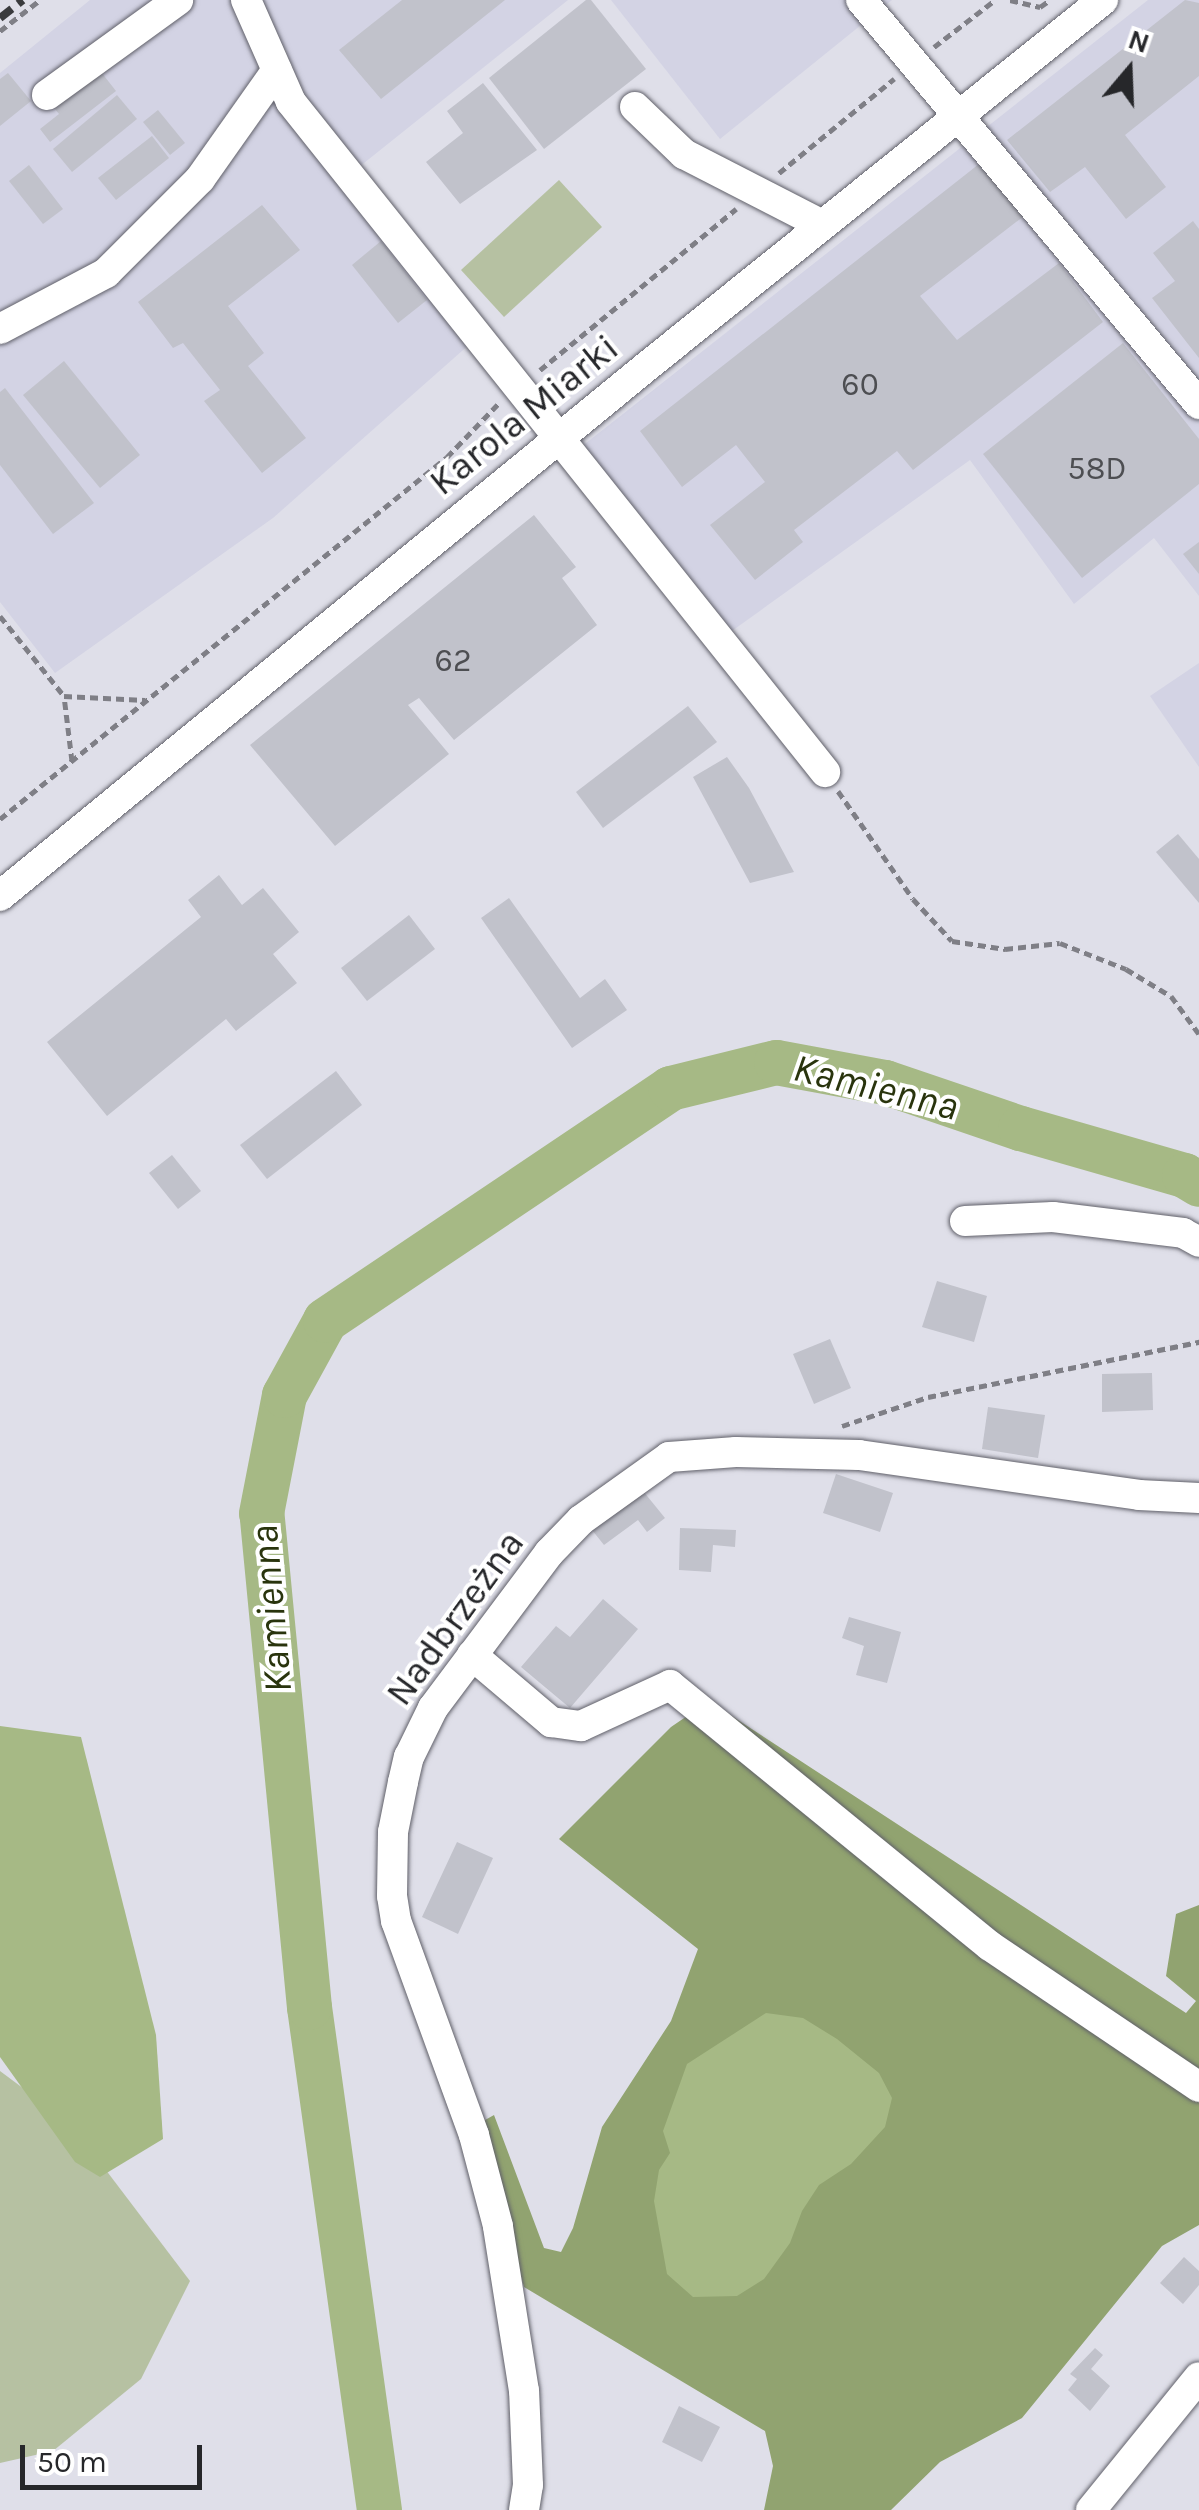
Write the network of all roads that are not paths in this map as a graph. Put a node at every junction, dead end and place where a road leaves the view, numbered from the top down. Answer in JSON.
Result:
{"nodes":[{"id":1,"x":178,"y":0,"type":"edge"},
{"id":2,"x":246,"y":0,"type":"edge"},
{"id":3,"x":861,"y":0,"type":"edge"},
{"id":4,"x":1102,"y":0,"type":"edge"},
{"id":5,"x":277,"y":70,"type":"junction"},
{"id":6,"x":46,"y":95,"type":"dead end"},
{"id":7,"x":635,"y":107,"type":"dead end"},
{"id":8,"x":958,"y":115,"type":"junction"},
{"id":9,"x":822,"y":225,"type":"junction"},
{"id":10,"x":0,"y":329,"type":"edge"},
{"id":11,"x":1199,"y":404,"type":"edge"},
{"id":12,"x":560,"y":437,"type":"junction"},
{"id":13,"x":824,"y":772,"type":"road end"},
{"id":14,"x":0,"y":896,"type":"edge"},
{"id":15,"x":965,"y":1221,"type":"dead end"},
{"id":16,"x":1199,"y":1242,"type":"edge"},
{"id":17,"x":1199,"y":1498,"type":"edge"},
{"id":18,"x":472,"y":1655,"type":"junction"},
{"id":19,"x":1199,"y":2087,"type":"edge"},
{"id":20,"x":1199,"y":2377,"type":"edge"},
{"id":21,"x":524,"y":2510,"type":"edge"},
{"id":22,"x":1091,"y":2510,"type":"edge"}],
"edges":[{"from":1,"to":6,"type":"street"},
{"from":2,"to":5,"type":"street"},
{"from":3,"to":8,"type":"street"},
{"from":4,"to":8,"type":"street","name":"Karola Miarki"},
{"from":5,"to":10,"type":"street"},
{"from":5,"to":12,"type":"street"},
{"from":7,"to":9,"type":"street"},
{"from":8,"to":9,"type":"street","name":"Karola Miarki"},
{"from":8,"to":11,"type":"street"},
{"from":9,"to":12,"type":"street","name":"Karola Miarki"},
{"from":12,"to":13,"type":"street"},
{"from":12,"to":14,"type":"street","name":"Karola Miarki"},
{"from":15,"to":16,"type":"street"},
{"from":17,"to":18,"type":"street","name":"Nadbrzeżna"},
{"from":18,"to":19,"type":"street"},
{"from":18,"to":21,"type":"street","name":"Nadbrzeżna"},
{"from":20,"to":22,"type":"street"}]}
